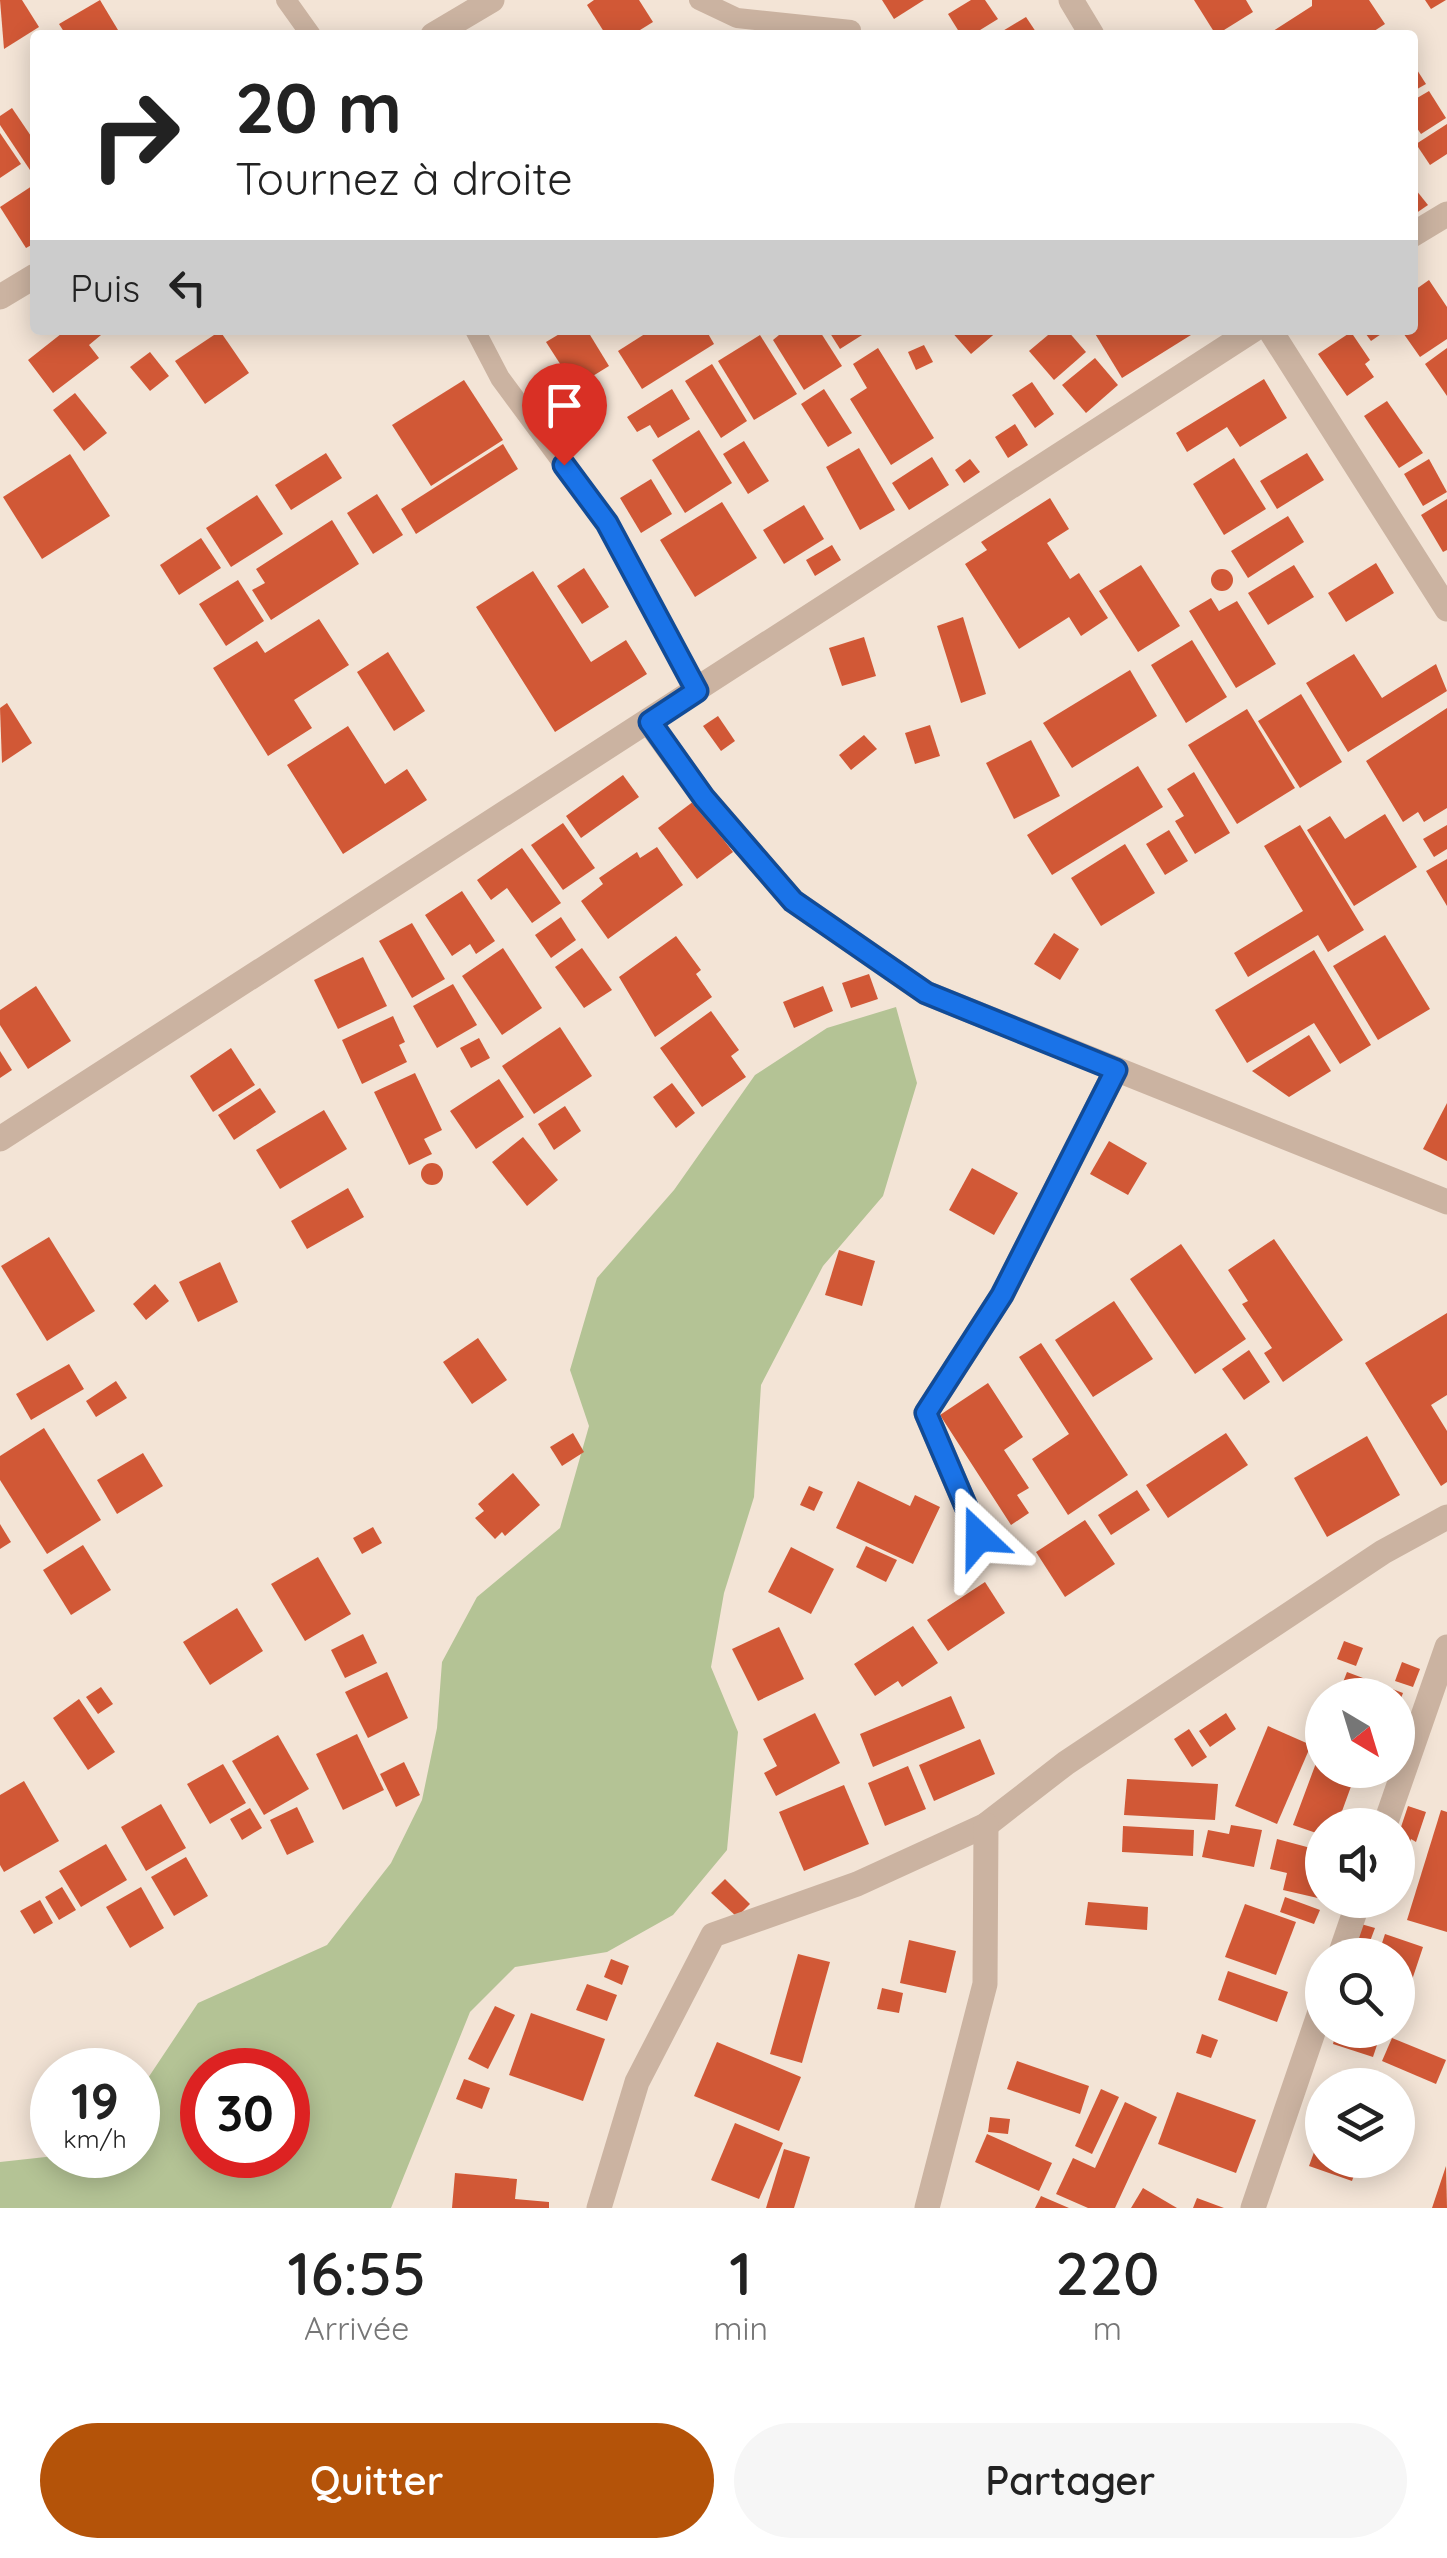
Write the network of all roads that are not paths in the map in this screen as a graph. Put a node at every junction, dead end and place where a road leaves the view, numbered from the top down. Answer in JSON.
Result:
{"nodes":[{"id":1,"x":286,"y":0,"type":"edge"},
{"id":2,"x":492,"y":0,"type":"edge"},
{"id":3,"x":699,"y":0,"type":"edge"},
{"id":4,"x":1071,"y":0,"type":"edge"},
{"id":5,"x":307,"y":30,"type":"edge"},
{"id":6,"x":441,"y":30,"type":"edge"},
{"id":7,"x":851,"y":30,"type":"dead end"},
{"id":8,"x":1089,"y":30,"type":"edge"},
{"id":9,"x":1447,"y":214,"type":"edge"},
{"id":10,"x":1418,"y":231,"type":"edge"},
{"id":11,"x":30,"y":279,"type":"edge"},
{"id":12,"x":0,"y":297,"type":"edge"},
{"id":13,"x":478,"y":335,"type":"edge"},
{"id":14,"x":1244,"y":335,"type":"edge"},
{"id":15,"x":1273,"y":335,"type":"edge"},
{"id":16,"x":1447,"y":609,"type":"edge"},
{"id":17,"x":697,"y":691,"type":"junction"},
{"id":18,"x":650,"y":722,"type":"junction"},
{"id":19,"x":1116,"y":1070,"type":"junction"},
{"id":20,"x":0,"y":1139,"type":"edge"},
{"id":21,"x":1447,"y":1202,"type":"edge"},
{"id":22,"x":1447,"y":1517,"type":"edge"},
{"id":23,"x":979,"y":1537,"type":"dead end"},
{"id":24,"x":1447,"y":1647,"type":"edge"},
{"id":25,"x":1391,"y":1808,"type":"edge"},
{"id":26,"x":986,"y":1826,"type":"junction"},
{"id":27,"x":1307,"y":2048,"type":"edge"},
{"id":28,"x":599,"y":2208,"type":"edge"},
{"id":29,"x":927,"y":2208,"type":"edge"},
{"id":30,"x":1252,"y":2208,"type":"edge"}],
"edges":[{"from":1,"to":5,"type":"lane"},
{"from":2,"to":6,"type":"street"},
{"from":3,"to":7,"type":"lane"},
{"from":4,"to":8,"type":"street"},
{"from":9,"to":10,"type":"street"},
{"from":11,"to":12,"type":"street"},
{"from":13,"to":17,"type":"lane"},
{"from":14,"to":17,"type":"street"},
{"from":15,"to":16,"type":"street"},
{"from":17,"to":18,"type":"street"},
{"from":18,"to":19,"type":"street"},
{"from":18,"to":20,"type":"street"},
{"from":19,"to":21,"type":"street"},
{"from":19,"to":23,"type":"street"},
{"from":22,"to":26,"type":"street"},
{"from":24,"to":25,"type":"street"},
{"from":26,"to":28,"type":"street"},
{"from":26,"to":29,"type":"street"},
{"from":27,"to":30,"type":"street"}]}
